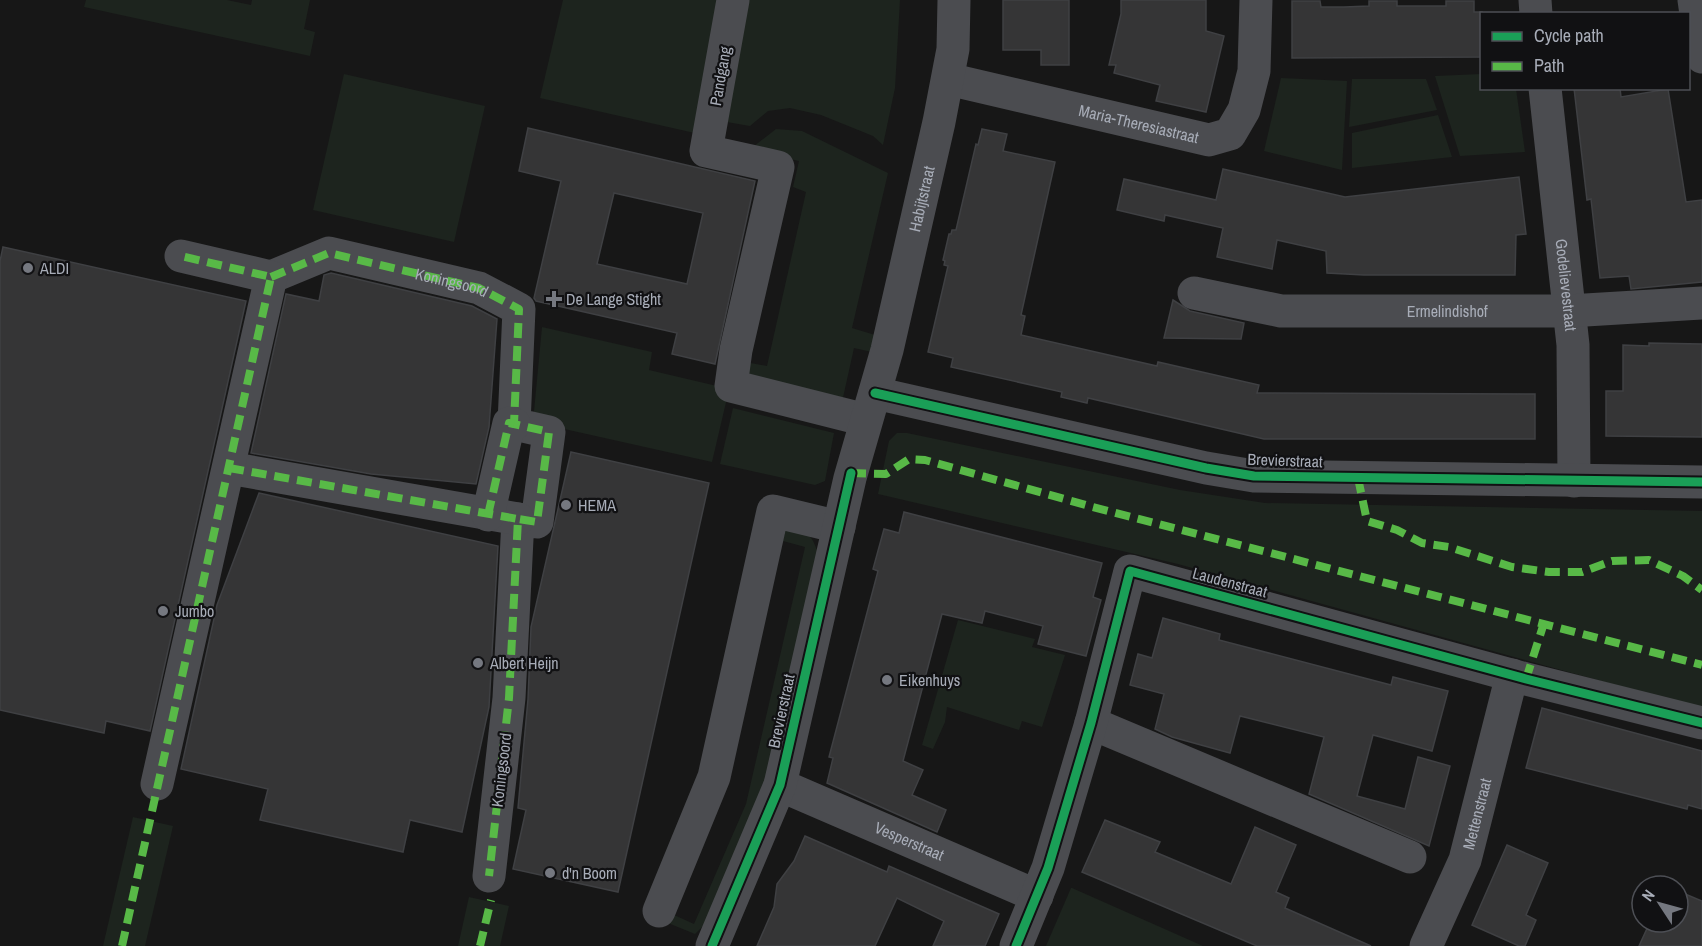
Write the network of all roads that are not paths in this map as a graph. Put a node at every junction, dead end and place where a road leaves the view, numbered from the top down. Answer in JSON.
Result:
{"nodes":[{"id":1,"x":733,"y":0,"type":"edge"},
{"id":2,"x":954,"y":0,"type":"edge"},
{"id":3,"x":1256,"y":0,"type":"edge"},
{"id":4,"x":1694,"y":0,"type":"edge"},
{"id":5,"x":1702,"y":57,"type":"edge"},
{"id":6,"x":948,"y":79,"type":"junction"},
{"id":7,"x":1545,"y":90,"type":"edge"},
{"id":8,"x":181,"y":256,"type":"dead end"},
{"id":9,"x":271,"y":277,"type":"junction"},
{"id":10,"x":1194,"y":293,"type":"dead end"},
{"id":11,"x":1702,"y":303,"type":"edge"},
{"id":12,"x":1569,"y":311,"type":"junction"},
{"id":13,"x":871,"y":407,"type":"junction"},
{"id":14,"x":514,"y":424,"type":"junction"},
{"id":15,"x":229,"y":468,"type":"junction"},
{"id":16,"x":1575,"y":481,"type":"junction"},
{"id":17,"x":1702,"y":482,"type":"edge"},
{"id":18,"x":503,"y":517,"type":"junction"},
{"id":19,"x":839,"y":527,"type":"junction"},
{"id":20,"x":1512,"y":675,"type":"junction"},
{"id":21,"x":1091,"y":723,"type":"junction"},
{"id":22,"x":1702,"y":723,"type":"edge"},
{"id":23,"x":158,"y":784,"type":"dead end"},
{"id":24,"x":780,"y":785,"type":"junction"},
{"id":25,"x":1410,"y":857,"type":"dead end"},
{"id":26,"x":489,"y":876,"type":"dead end"},
{"id":27,"x":1037,"y":896,"type":"junction"},
{"id":28,"x":659,"y":911,"type":"dead end"},
{"id":29,"x":712,"y":946,"type":"edge"},
{"id":30,"x":1016,"y":946,"type":"edge"},
{"id":31,"x":1426,"y":946,"type":"edge"}],
"edges":[{"from":1,"to":13,"type":"street","name":"Pandgang"},
{"from":2,"to":6,"type":"street","name":"Habijtstraat"},
{"from":3,"to":6,"type":"street","name":"Maria-Theresiastraat"},
{"from":4,"to":5,"type":"street"},
{"from":6,"to":13,"type":"street","name":"Habijtstraat"},
{"from":7,"to":12,"type":"street","name":"Godelievestraat"},
{"from":8,"to":9,"type":"street"},
{"from":9,"to":14,"type":"street","name":"Koningsoord"},
{"from":9,"to":15,"type":"street"},
{"from":10,"to":12,"type":"street","name":"Ermelindishof"},
{"from":11,"to":12,"type":"street","name":"Ermelindishof"},
{"from":12,"to":16,"type":"street","name":"Godelievestraat"},
{"from":13,"to":16,"type":"street","name":"Brevierstraat"},
{"from":13,"to":19,"type":"street","name":"Brevierstraat"},
{"from":14,"to":18,"type":"street","name":"Koningsoord"},
{"from":14,"to":18,"type":"street"},
{"from":15,"to":18,"type":"street"},
{"from":15,"to":23,"type":"street"},
{"from":16,"to":17,"type":"street","name":"Brevierstraat"},
{"from":18,"to":26,"type":"street","name":"Koningsoord"},
{"from":19,"to":24,"type":"street","name":"Brevierstraat"},
{"from":19,"to":28,"type":"street"},
{"from":20,"to":21,"type":"street","name":"Laudenstraat"},
{"from":20,"to":22,"type":"street","name":"Laudenstraat"},
{"from":20,"to":31,"type":"street","name":"Mettenstraat"},
{"from":21,"to":25,"type":"street"},
{"from":21,"to":27,"type":"street","name":"Laudenstraat"},
{"from":24,"to":27,"type":"street","name":"Vesperstraat"},
{"from":24,"to":29,"type":"street","name":"Brevierstraat"},
{"from":27,"to":30,"type":"street","name":"Laudenstraat"}]}
